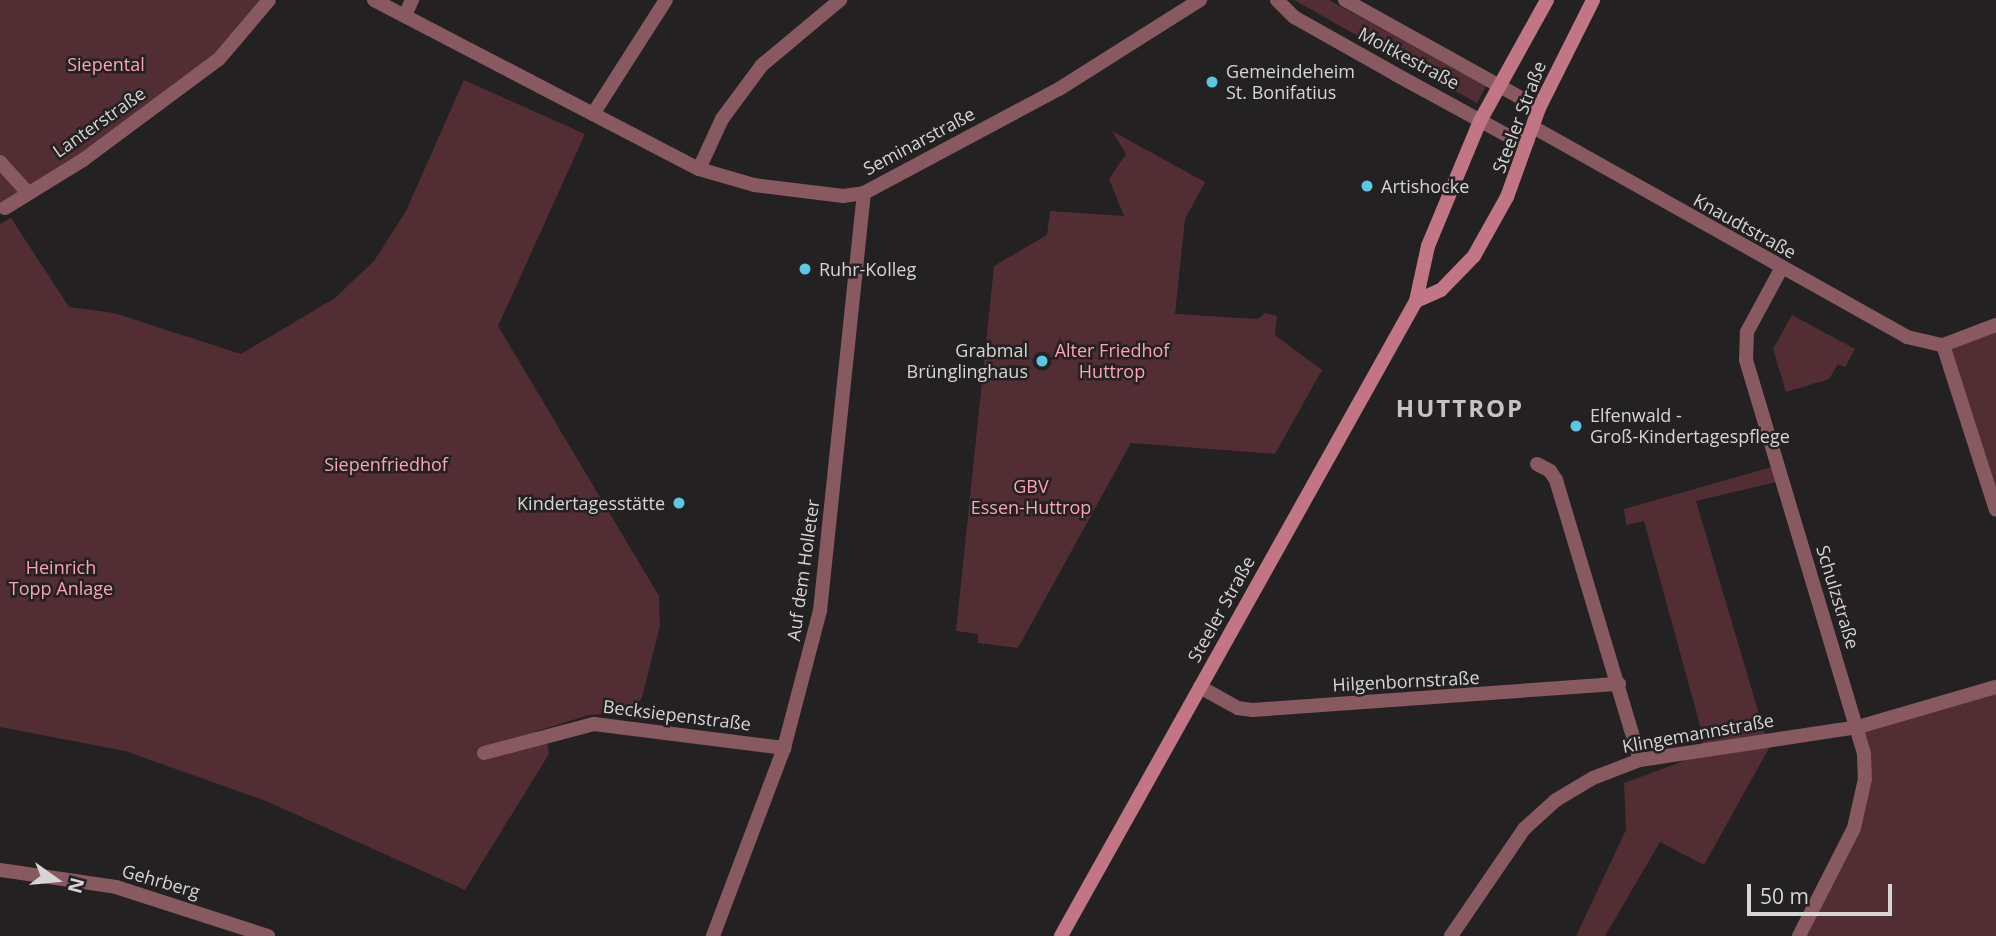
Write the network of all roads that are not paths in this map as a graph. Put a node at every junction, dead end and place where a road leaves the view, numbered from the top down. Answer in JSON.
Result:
{"nodes":[{"id":1,"x":269,"y":0,"type":"edge"},
{"id":2,"x":374,"y":0,"type":"edge"},
{"id":3,"x":412,"y":0,"type":"edge"},
{"id":4,"x":666,"y":0,"type":"edge"},
{"id":5,"x":840,"y":0,"type":"edge"},
{"id":6,"x":1200,"y":0,"type":"edge"},
{"id":7,"x":1277,"y":0,"type":"edge"},
{"id":8,"x":1345,"y":0,"type":"edge"},
{"id":9,"x":1547,"y":0,"type":"edge"},
{"id":10,"x":1593,"y":0,"type":"edge"},
{"id":11,"x":405,"y":15,"type":"junction"},
{"id":12,"x":1499,"y":85,"type":"junction"},
{"id":13,"x":1539,"y":108,"type":"junction"},
{"id":14,"x":593,"y":114,"type":"junction"},
{"id":15,"x":1480,"y":121,"type":"junction"},
{"id":16,"x":1530,"y":134,"type":"junction"},
{"id":17,"x":0,"y":162,"type":"edge"},
{"id":18,"x":699,"y":169,"type":"junction"},
{"id":19,"x":28,"y":193,"type":"junction"},
{"id":20,"x":864,"y":193,"type":"junction"},
{"id":21,"x":5,"y":208,"type":"dead end"},
{"id":22,"x":1781,"y":269,"type":"junction"},
{"id":23,"x":1416,"y":301,"type":"junction"},
{"id":24,"x":1996,"y":325,"type":"edge"},
{"id":25,"x":1943,"y":345,"type":"junction"},
{"id":26,"x":1537,"y":464,"type":"dead end"},
{"id":27,"x":1996,"y":510,"type":"edge"},
{"id":28,"x":1619,"y":684,"type":"junction"},
{"id":29,"x":1200,"y":687,"type":"junction"},
{"id":30,"x":1996,"y":687,"type":"edge"},
{"id":31,"x":1858,"y":727,"type":"junction"},
{"id":32,"x":784,"y":748,"type":"junction"},
{"id":33,"x":484,"y":753,"type":"dead end"},
{"id":34,"x":1640,"y":760,"type":"junction"},
{"id":35,"x":0,"y":870,"type":"edge"},
{"id":36,"x":268,"y":936,"type":"edge"},
{"id":37,"x":713,"y":936,"type":"edge"},
{"id":38,"x":1061,"y":936,"type":"edge"},
{"id":39,"x":1451,"y":936,"type":"edge"},
{"id":40,"x":1799,"y":936,"type":"edge"}],
"edges":[{"from":1,"to":19,"type":"street","name":"Lanterstraße"},
{"from":2,"to":11,"type":"street","name":"Seminarstraße"},
{"from":3,"to":11,"type":"street"},
{"from":4,"to":14,"type":"street"},
{"from":5,"to":18,"type":"street"},
{"from":6,"to":20,"type":"street","name":"Seminarstraße"},
{"from":7,"to":15,"type":"street","name":"Moltkestraße"},
{"from":8,"to":12,"type":"street","name":"Moltkestraße"},
{"from":9,"to":12,"type":"main road","name":"Steeler Straße"},
{"from":10,"to":13,"type":"main road","name":"Steeler Straße"},
{"from":11,"to":14,"type":"street","name":"Seminarstraße"},
{"from":12,"to":13,"type":"street","name":"Moltkestraße"},
{"from":12,"to":15,"type":"main road","name":"Steeler Straße"},
{"from":13,"to":16,"type":"main road","name":"Steeler Straße"},
{"from":14,"to":18,"type":"street","name":"Seminarstraße"},
{"from":15,"to":16,"type":"street","name":"Moltkestraße"},
{"from":15,"to":23,"type":"main road","name":"Steeler Straße"},
{"from":16,"to":22,"type":"street","name":"Knaudtstraße"},
{"from":16,"to":23,"type":"main road","name":"Steeler Straße"},
{"from":17,"to":19,"type":"street"},
{"from":18,"to":20,"type":"street","name":"Seminarstraße"},
{"from":19,"to":21,"type":"street","name":"Lanterstraße"},
{"from":20,"to":32,"type":"street","name":"Auf dem Holleter"},
{"from":22,"to":25,"type":"street","name":"Knaudtstraße"},
{"from":22,"to":31,"type":"street","name":"Schulzstraße"},
{"from":23,"to":29,"type":"main road","name":"Steeler Straße"},
{"from":24,"to":25,"type":"street"},
{"from":25,"to":27,"type":"street"},
{"from":26,"to":28,"type":"street"},
{"from":28,"to":29,"type":"street","name":"Hilgenbornstraße"},
{"from":28,"to":34,"type":"street"},
{"from":29,"to":38,"type":"main road","name":"Steeler Straße"},
{"from":30,"to":31,"type":"street","name":"Klingemannstraße"},
{"from":31,"to":34,"type":"street","name":"Klingemannstraße"},
{"from":31,"to":40,"type":"street","name":"Schulzstraße"},
{"from":32,"to":33,"type":"street","name":"Becksiepenstraße"},
{"from":32,"to":37,"type":"street","name":"Auf dem Holleter"},
{"from":34,"to":39,"type":"street","name":"Klingemannstraße"},
{"from":35,"to":36,"type":"street","name":"Gehrberg"}]}
